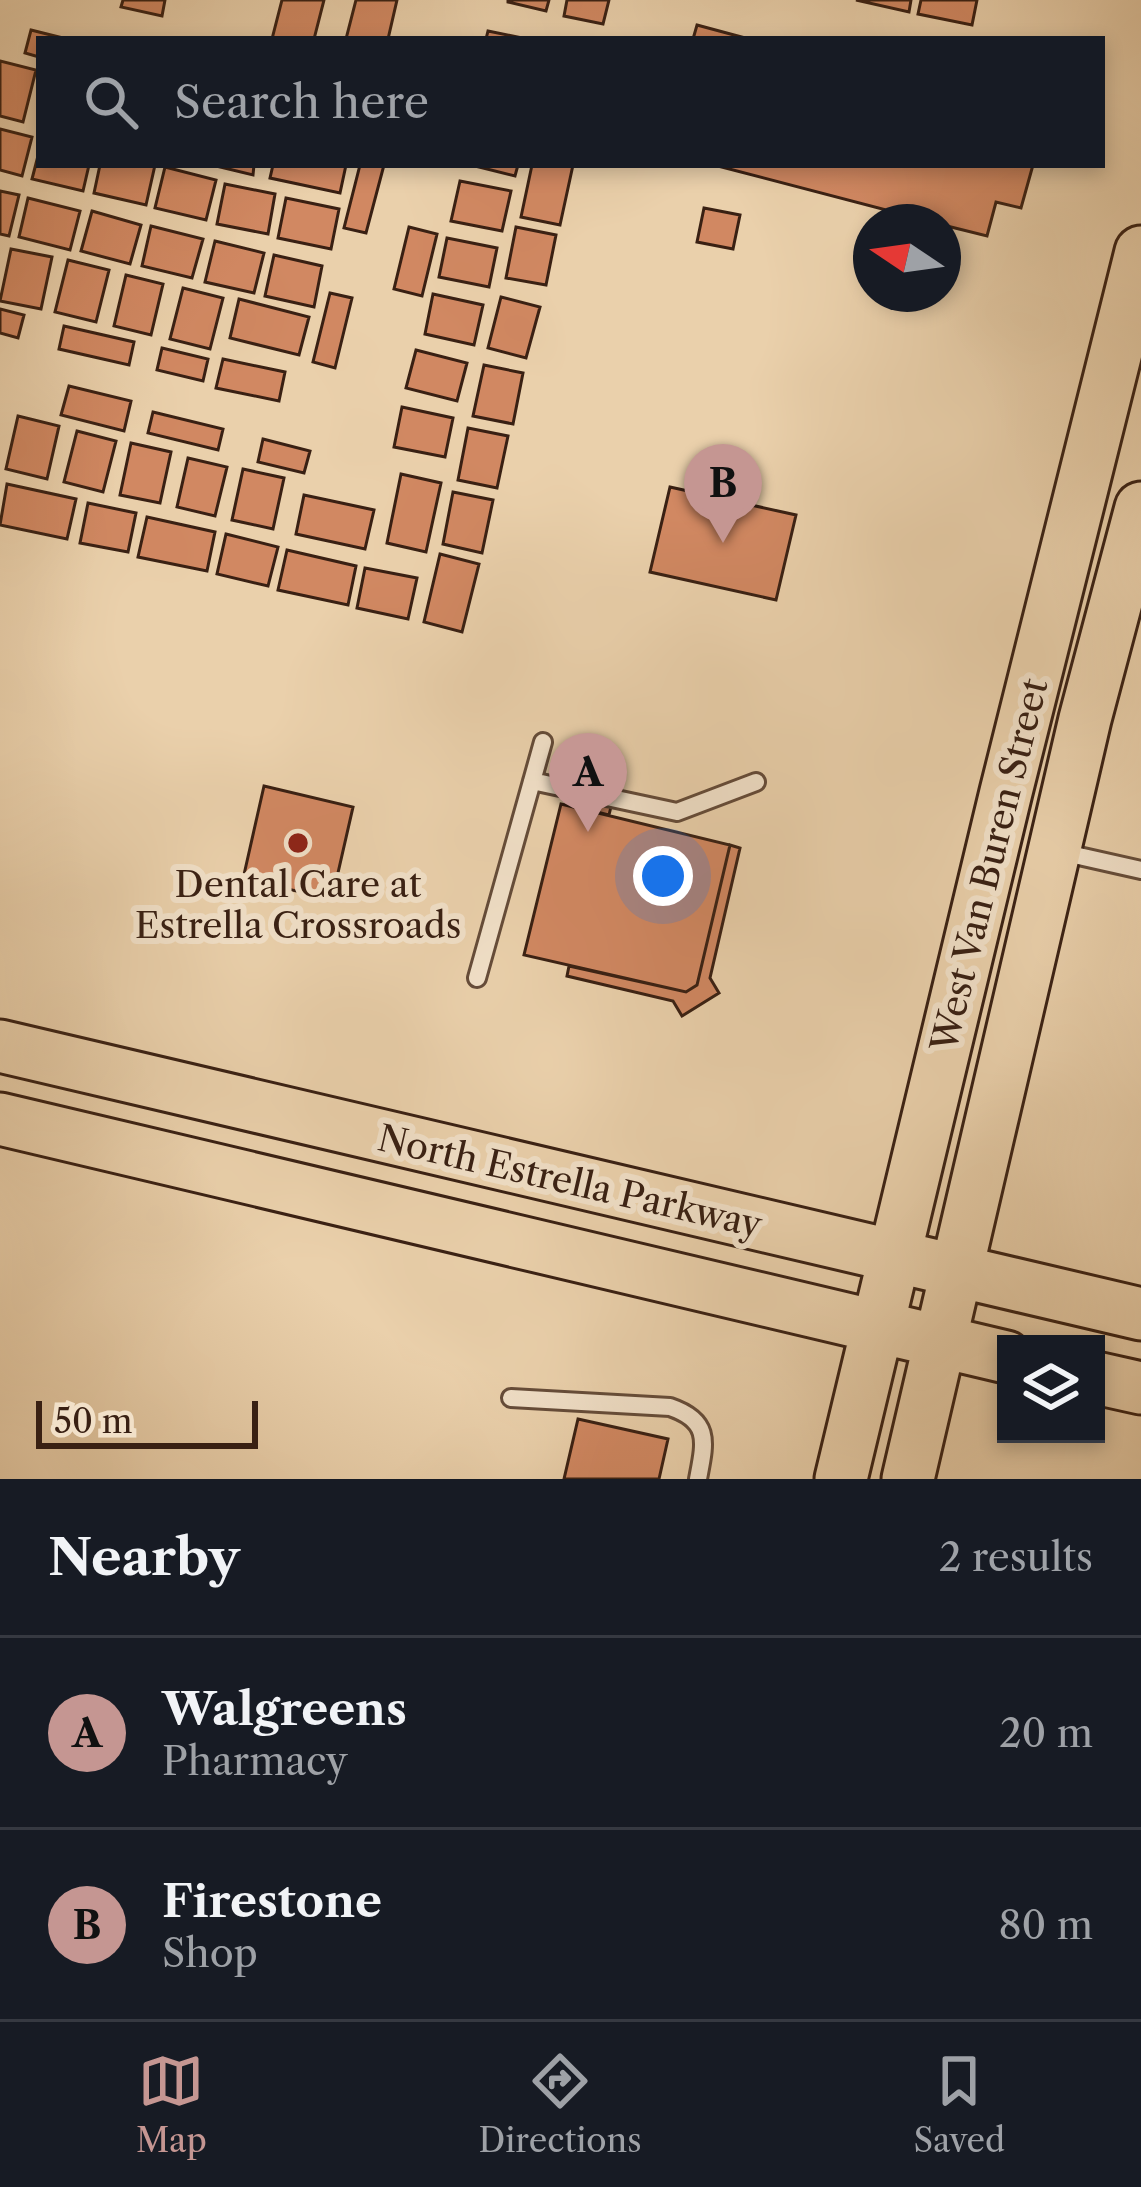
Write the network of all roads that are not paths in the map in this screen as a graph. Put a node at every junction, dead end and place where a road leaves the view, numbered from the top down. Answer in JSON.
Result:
{"nodes":[{"id":1,"x":1141,"y":252,"type":"edge"},
{"id":2,"x":1085,"y":473,"type":"junction"},
{"id":3,"x":1141,"y":485,"type":"edge"},
{"id":4,"x":1141,"y":508,"type":"edge"},
{"id":5,"x":543,"y":742,"type":"dead end"},
{"id":6,"x":532,"y":781,"type":"junction"},
{"id":7,"x":756,"y":782,"type":"dead end"},
{"id":8,"x":1054,"y":850,"type":"junction"},
{"id":9,"x":1141,"y":870,"type":"edge"},
{"id":10,"x":477,"y":978,"type":"dead end"},
{"id":11,"x":0,"y":1046,"type":"edge"},
{"id":12,"x":0,"y":1119,"type":"edge"},
{"id":13,"x":896,"y":1258,"type":"junction"},
{"id":14,"x":956,"y":1270,"type":"junction"},
{"id":15,"x":1141,"y":1314,"type":"edge"},
{"id":16,"x":879,"y":1328,"type":"junction"},
{"id":17,"x":940,"y":1342,"type":"junction"},
{"id":18,"x":997,"y":1355,"type":"edge"},
{"id":19,"x":1105,"y":1380,"type":"edge"},
{"id":20,"x":1141,"y":1388,"type":"edge"},
{"id":21,"x":511,"y":1398,"type":"dead end"},
{"id":22,"x":698,"y":1479,"type":"edge"},
{"id":23,"x":842,"y":1479,"type":"edge"},
{"id":24,"x":908,"y":1479,"type":"edge"}],
"edges":[{"from":1,"to":2,"type":"main road","name":"West Van Buren Street"},
{"from":2,"to":3,"type":"main road"},
{"from":2,"to":13,"type":"main road","name":"West Van Buren Street"},
{"from":4,"to":8,"type":"main road","name":"West Van Buren Street"},
{"from":5,"to":6,"type":"lane"},
{"from":6,"to":7,"type":"lane"},
{"from":6,"to":10,"type":"lane"},
{"from":8,"to":9,"type":"lane"},
{"from":8,"to":14,"type":"main road","name":"West Van Buren Street"},
{"from":11,"to":13,"type":"main road","name":"North Estrella Parkway"},
{"from":12,"to":16,"type":"main road","name":"North Estrella Parkway"},
{"from":13,"to":14,"type":"main road","name":"North Estrella Parkway"},
{"from":13,"to":16,"type":"main road","name":"West Van Buren Street"},
{"from":14,"to":15,"type":"main road","name":"North Estrella Parkway"},
{"from":14,"to":17,"type":"main road","name":"West Van Buren Street"},
{"from":16,"to":17,"type":"main road","name":"North Estrella Parkway"},
{"from":16,"to":23,"type":"main road","name":"West Van Buren Street"},
{"from":17,"to":18,"type":"main road","name":"North Estrella Parkway"},
{"from":17,"to":24,"type":"main road","name":"West Van Buren Street"},
{"from":19,"to":20,"type":"main road"},
{"from":21,"to":22,"type":"lane"}]}
